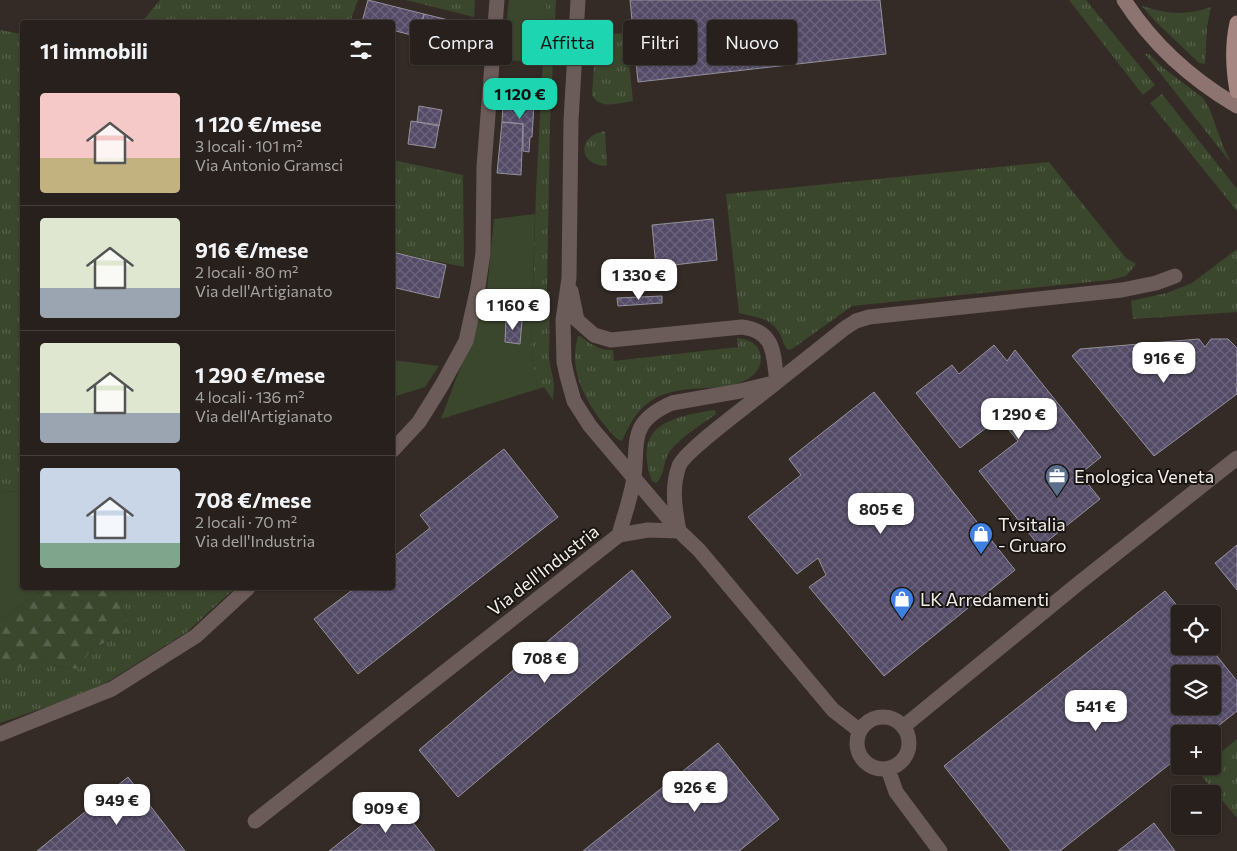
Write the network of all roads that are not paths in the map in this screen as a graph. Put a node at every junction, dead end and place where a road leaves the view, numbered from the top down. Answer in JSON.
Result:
{"nodes":[{"id":1,"x":496,"y":0,"type":"edge"},
{"id":2,"x":578,"y":0,"type":"edge"},
{"id":3,"x":1124,"y":0,"type":"edge"},
{"id":4,"x":1237,"y":23,"type":"edge"},
{"id":5,"x":1237,"y":91,"type":"edge"},
{"id":6,"x":1237,"y":106,"type":"edge"},
{"id":7,"x":1175,"y":276,"type":"dead end"},
{"id":8,"x":569,"y":278,"type":"junction"},
{"id":9,"x":777,"y":382,"type":"junction"},
{"id":10,"x":395,"y":448,"type":"edge"},
{"id":11,"x":1237,"y":458,"type":"edge"},
{"id":12,"x":634,"y":479,"type":"junction"},
{"id":13,"x":679,"y":531,"type":"junction"},
{"id":14,"x":619,"y":535,"type":"junction"},
{"id":15,"x":246,"y":590,"type":"edge"},
{"id":16,"x":903,"y":727,"type":"junction"},
{"id":17,"x":860,"y":731,"type":"junction"},
{"id":18,"x":0,"y":734,"type":"edge"},
{"id":19,"x":888,"y":769,"type":"junction"},
{"id":20,"x":255,"y":822,"type":"dead end"},
{"id":21,"x":940,"y":851,"type":"edge"}],
"edges":[{"from":1,"to":10,"type":"street"},
{"from":2,"to":8,"type":"street"},
{"from":3,"to":6,"type":"main road"},
{"from":4,"to":5,"type":"main road"},
{"from":7,"to":9,"type":"street"},
{"from":8,"to":9,"type":"street"},
{"from":8,"to":12,"type":"street"},
{"from":9,"to":12,"type":"street"},
{"from":9,"to":13,"type":"street"},
{"from":11,"to":16,"type":"street"},
{"from":12,"to":13,"type":"street"},
{"from":12,"to":14,"type":"street"},
{"from":13,"to":14,"type":"street","name":"Via dell'Industria"},
{"from":13,"to":17,"type":"street"},
{"from":14,"to":20,"type":"street","name":"Via dell'Industria"},
{"from":15,"to":18,"type":"street"},
{"from":16,"to":17,"type":"street"},
{"from":16,"to":19,"type":"street"},
{"from":17,"to":19,"type":"street"},
{"from":19,"to":21,"type":"street"}]}
